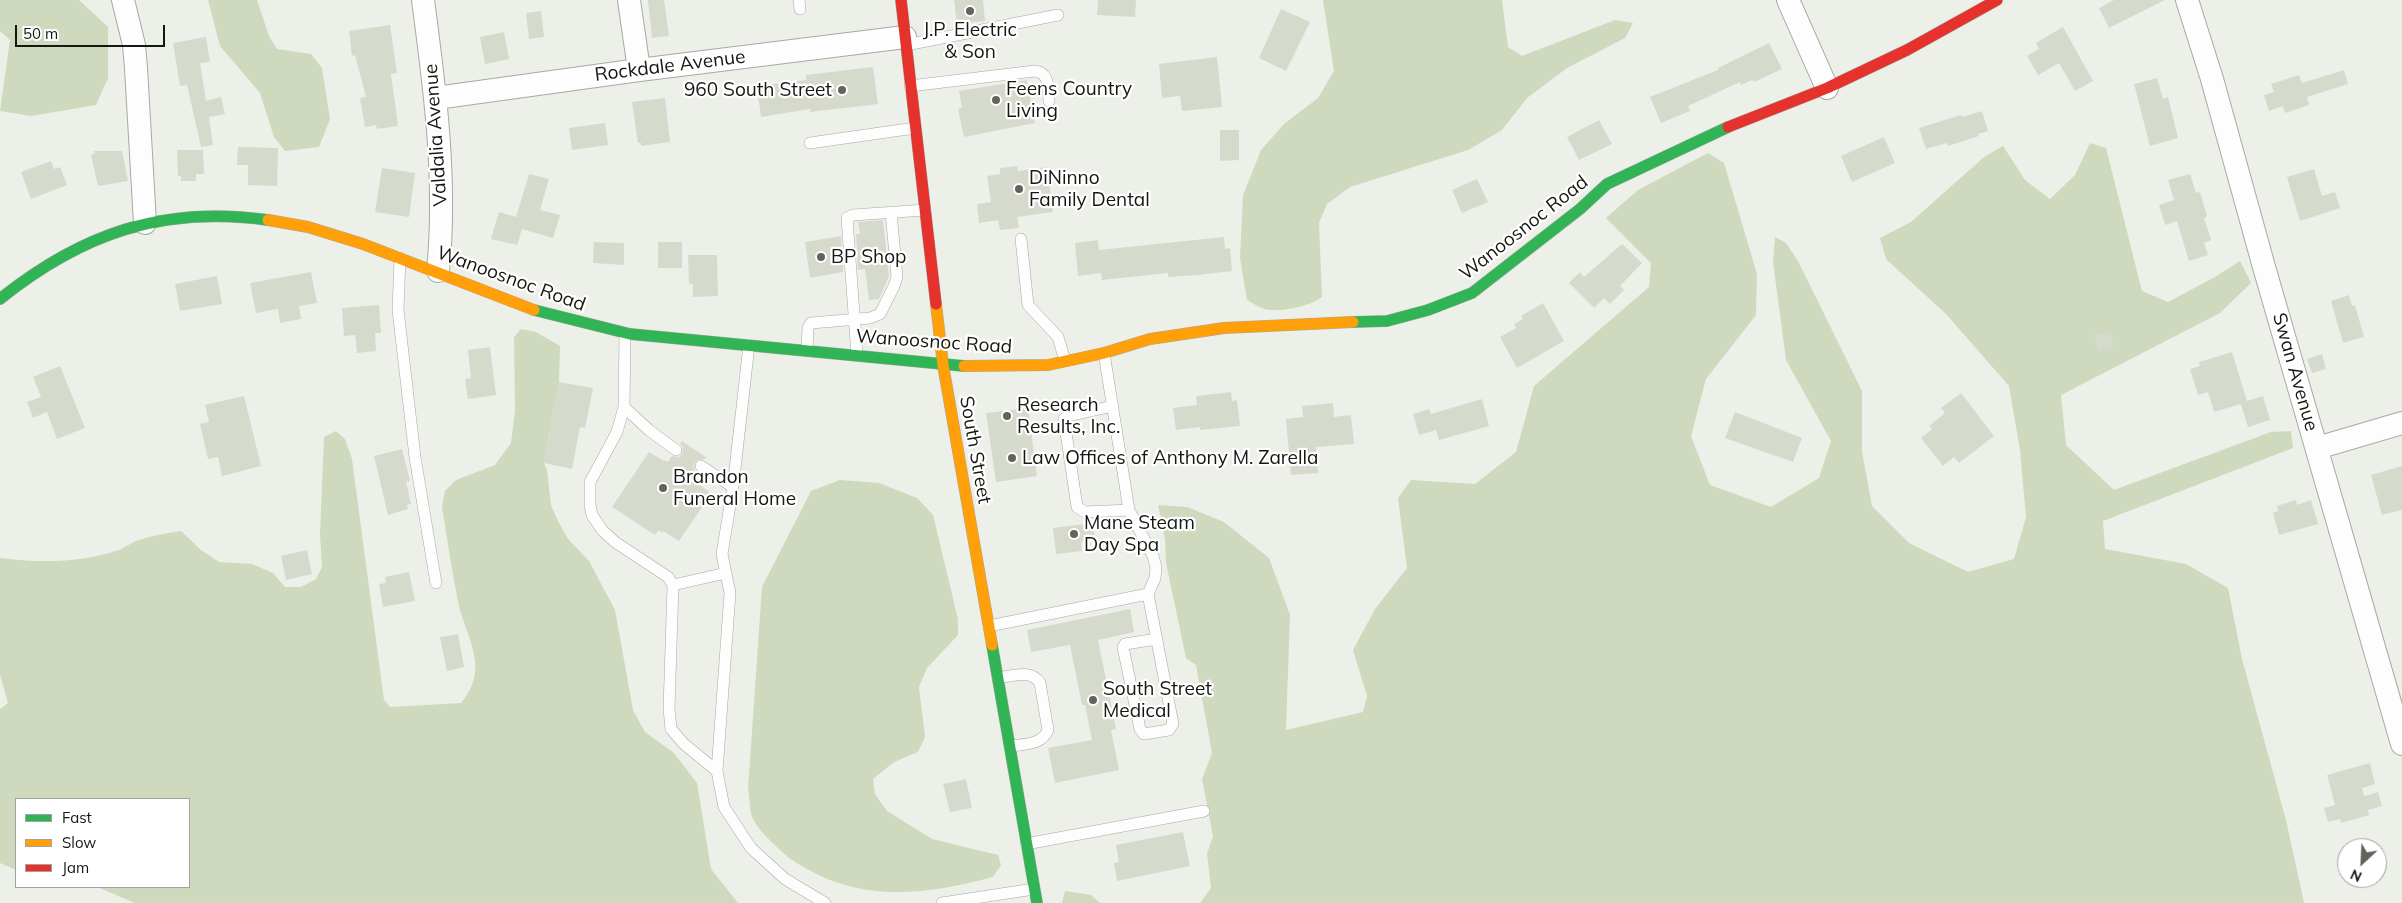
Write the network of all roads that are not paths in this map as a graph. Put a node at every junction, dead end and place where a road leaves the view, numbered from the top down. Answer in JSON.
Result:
{"nodes":[{"id":1,"x":123,"y":0,"type":"edge"},
{"id":2,"x":423,"y":0,"type":"edge"},
{"id":3,"x":629,"y":0,"type":"edge"},
{"id":4,"x":901,"y":0,"type":"edge"},
{"id":5,"x":1788,"y":0,"type":"edge"},
{"id":6,"x":1997,"y":0,"type":"edge"},
{"id":7,"x":2187,"y":0,"type":"edge"},
{"id":8,"x":1058,"y":15,"type":"dead end"},
{"id":9,"x":906,"y":41,"type":"junction"},
{"id":10,"x":639,"y":70,"type":"junction"},
{"id":11,"x":910,"y":86,"type":"junction"},
{"id":12,"x":1827,"y":88,"type":"junction"},
{"id":13,"x":436,"y":98,"type":"junction"},
{"id":14,"x":1049,"y":100,"type":"dead end"},
{"id":15,"x":915,"y":128,"type":"junction"},
{"id":16,"x":810,"y":143,"type":"dead end"},
{"id":17,"x":925,"y":210,"type":"junction"},
{"id":18,"x":890,"y":212,"type":"junction"},
{"id":19,"x":145,"y":223,"type":"junction"},
{"id":20,"x":1021,"y":239,"type":"dead end"},
{"id":21,"x":400,"y":258,"type":"junction"},
{"id":22,"x":438,"y":271,"type":"junction"},
{"id":23,"x":0,"y":299,"type":"edge"},
{"id":24,"x":854,"y":320,"type":"junction"},
{"id":25,"x":625,"y":333,"type":"junction"},
{"id":26,"x":749,"y":345,"type":"junction"},
{"id":27,"x":807,"y":350,"type":"junction"},
{"id":28,"x":1104,"y":353,"type":"junction"},
{"id":29,"x":857,"y":355,"type":"junction"},
{"id":30,"x":1066,"y":361,"type":"junction"},
{"id":31,"x":942,"y":365,"type":"junction"},
{"id":32,"x":1113,"y":406,"type":"junction"},
{"id":33,"x":624,"y":407,"type":"junction"},
{"id":34,"x":2402,"y":423,"type":"edge"},
{"id":35,"x":2317,"y":448,"type":"junction"},
{"id":36,"x":676,"y":450,"type":"dead end"},
{"id":37,"x":702,"y":466,"type":"dead end"},
{"id":38,"x":733,"y":487,"type":"junction"},
{"id":39,"x":1129,"y":510,"type":"junction"},
{"id":40,"x":726,"y":573,"type":"junction"},
{"id":41,"x":436,"y":583,"type":"dead end"},
{"id":42,"x":673,"y":585,"type":"junction"},
{"id":43,"x":1148,"y":594,"type":"junction"},
{"id":44,"x":989,"y":626,"type":"junction"},
{"id":45,"x":1157,"y":639,"type":"junction"},
{"id":46,"x":998,"y":678,"type":"junction"},
{"id":47,"x":2402,"y":744,"type":"edge"},
{"id":48,"x":1010,"y":746,"type":"junction"},
{"id":49,"x":717,"y":771,"type":"junction"},
{"id":50,"x":1204,"y":811,"type":"dead end"},
{"id":51,"x":1026,"y":844,"type":"junction"},
{"id":52,"x":1034,"y":889,"type":"junction"},
{"id":53,"x":825,"y":903,"type":"edge"},
{"id":54,"x":942,"y":903,"type":"edge"},
{"id":55,"x":1037,"y":903,"type":"edge"}],
"edges":[{"from":1,"to":19,"type":"street"},
{"from":2,"to":13,"type":"street","name":"Valdalia Avenue"},
{"from":3,"to":10,"type":"street"},
{"from":4,"to":9,"type":"main road","name":"South Street"},
{"from":5,"to":12,"type":"street"},
{"from":6,"to":12,"type":"main road","name":"Wanoosnoc Road"},
{"from":7,"to":35,"type":"street","name":"Swan Avenue"},
{"from":8,"to":9,"type":"lane"},
{"from":9,"to":10,"type":"street","name":"Rockdale Avenue"},
{"from":9,"to":11,"type":"main road","name":"South Street"},
{"from":10,"to":13,"type":"street","name":"Rockdale Avenue"},
{"from":11,"to":14,"type":"lane"},
{"from":11,"to":15,"type":"main road","name":"South Street"},
{"from":12,"to":28,"type":"main road","name":"Wanoosnoc Road"},
{"from":13,"to":22,"type":"street","name":"Valdalia Avenue"},
{"from":15,"to":16,"type":"lane"},
{"from":15,"to":17,"type":"main road","name":"South Street"},
{"from":17,"to":18,"type":"lane"},
{"from":17,"to":31,"type":"main road","name":"South Street"},
{"from":18,"to":24,"type":"lane"},
{"from":18,"to":24,"type":"lane"},
{"from":19,"to":21,"type":"main road","name":"Wanoosnoc Road"},
{"from":19,"to":23,"type":"main road","name":"Wanoosnoc Road"},
{"from":20,"to":30,"type":"lane"},
{"from":21,"to":22,"type":"main road","name":"Wanoosnoc Road"},
{"from":21,"to":41,"type":"lane"},
{"from":22,"to":25,"type":"main road","name":"Wanoosnoc Road"},
{"from":24,"to":27,"type":"lane"},
{"from":24,"to":29,"type":"lane"},
{"from":25,"to":26,"type":"main road","name":"Wanoosnoc Road"},
{"from":25,"to":33,"type":"lane"},
{"from":26,"to":27,"type":"main road","name":"Wanoosnoc Road"},
{"from":26,"to":38,"type":"lane"},
{"from":27,"to":29,"type":"main road","name":"Wanoosnoc Road"},
{"from":28,"to":30,"type":"main road","name":"Wanoosnoc Road"},
{"from":28,"to":32,"type":"lane"},
{"from":29,"to":31,"type":"main road","name":"Wanoosnoc Road"},
{"from":30,"to":31,"type":"main road","name":"Wanoosnoc Road"},
{"from":31,"to":44,"type":"main road","name":"South Street"},
{"from":32,"to":39,"type":"lane"},
{"from":32,"to":39,"type":"lane"},
{"from":33,"to":36,"type":"lane"},
{"from":33,"to":42,"type":"lane"},
{"from":34,"to":35,"type":"street"},
{"from":35,"to":47,"type":"street","name":"Swan Avenue"},
{"from":37,"to":38,"type":"lane"},
{"from":38,"to":40,"type":"lane"},
{"from":39,"to":43,"type":"lane"},
{"from":40,"to":42,"type":"lane"},
{"from":40,"to":49,"type":"lane"},
{"from":42,"to":49,"type":"lane"},
{"from":43,"to":44,"type":"lane"},
{"from":43,"to":45,"type":"lane"},
{"from":44,"to":46,"type":"main road","name":"South Street"},
{"from":45,"to":45,"type":"lane"},
{"from":46,"to":48,"type":"main road","name":"South Street"},
{"from":46,"to":48,"type":"lane"},
{"from":48,"to":51,"type":"main road","name":"South Street"},
{"from":49,"to":53,"type":"lane"},
{"from":50,"to":51,"type":"lane"},
{"from":51,"to":52,"type":"main road","name":"South Street"},
{"from":52,"to":54,"type":"lane"},
{"from":52,"to":55,"type":"main road","name":"South Street"}]}
